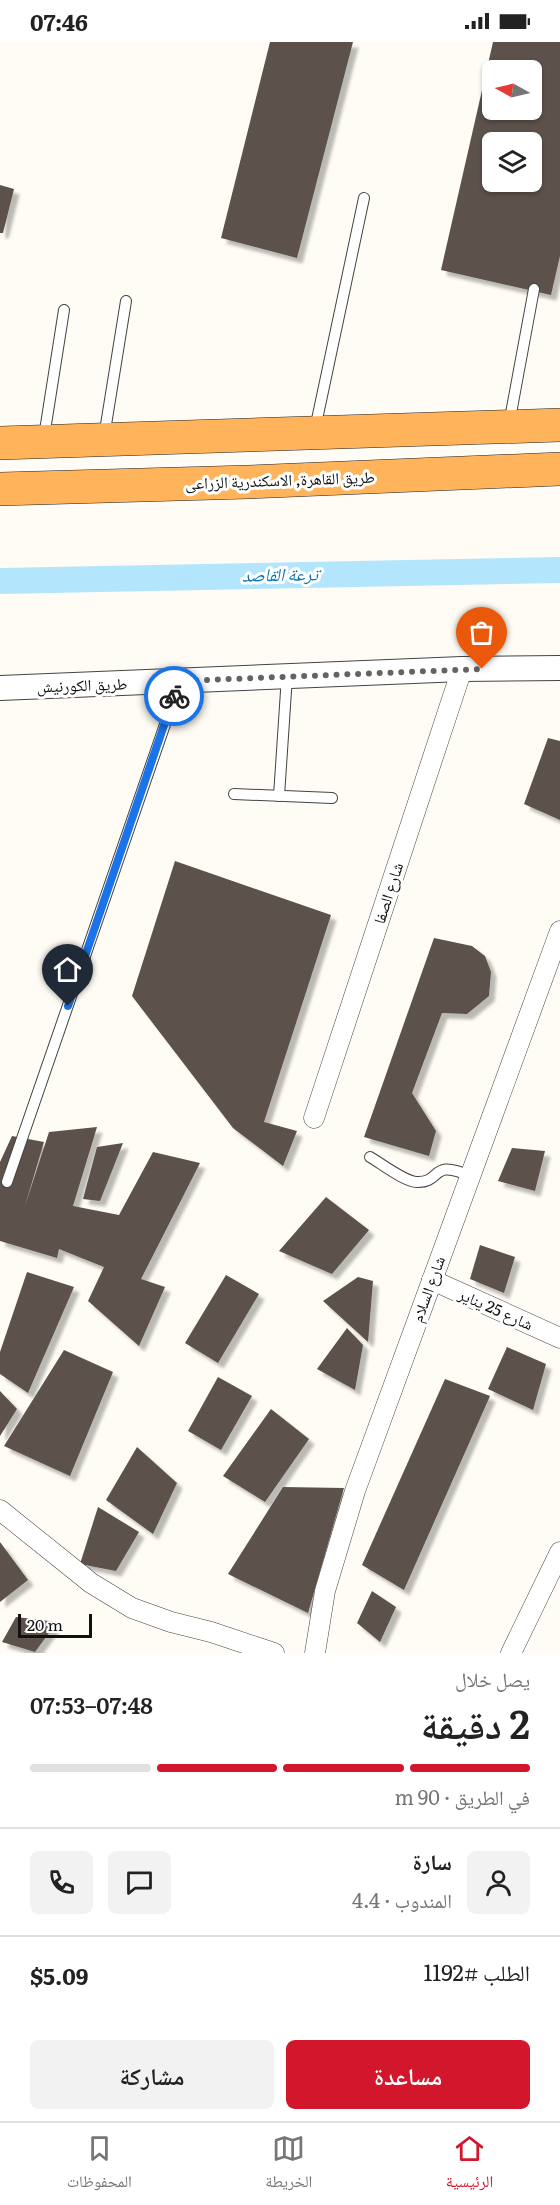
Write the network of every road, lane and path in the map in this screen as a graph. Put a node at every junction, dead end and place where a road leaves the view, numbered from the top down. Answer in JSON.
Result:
{"nodes":[{"id":1,"x":364,"y":198,"type":"dead end"},
{"id":2,"x":534,"y":289,"type":"dead end"},
{"id":3,"x":126,"y":301,"type":"dead end"},
{"id":4,"x":64,"y":310,"type":"dead end"},
{"id":5,"x":560,"y":425,"type":"edge"},
{"id":6,"x":509,"y":427,"type":"junction"},
{"id":7,"x":433,"y":429,"type":"junction"},
{"id":8,"x":315,"y":433,"type":"junction"},
{"id":9,"x":247,"y":435,"type":"junction"},
{"id":10,"x":104,"y":440,"type":"junction"},
{"id":11,"x":44,"y":442,"type":"junction"},
{"id":12,"x":0,"y":443,"type":"edge"},
{"id":13,"x":560,"y":469,"type":"edge"},
{"id":14,"x":434,"y":473,"type":"junction"},
{"id":15,"x":248,"y":482,"type":"junction"},
{"id":16,"x":0,"y":489,"type":"edge"},
{"id":17,"x":560,"y":668,"type":"edge"},
{"id":18,"x":462,"y":669,"type":"junction"},
{"id":19,"x":287,"y":676,"type":"junction"},
{"id":20,"x":180,"y":681,"type":"junction"},
{"id":21,"x":0,"y":688,"type":"edge"},
{"id":22,"x":234,"y":794,"type":"dead end"},
{"id":23,"x":279,"y":796,"type":"junction"},
{"id":24,"x":332,"y":798,"type":"dead end"},
{"id":25,"x":560,"y":931,"type":"edge"},
{"id":26,"x":314,"y":1118,"type":"dead end"},
{"id":27,"x":370,"y":1157,"type":"dead end"},
{"id":28,"x":470,"y":1176,"type":"junction"},
{"id":29,"x":7,"y":1182,"type":"dead end"},
{"id":30,"x":432,"y":1280,"type":"junction"},
{"id":31,"x":560,"y":1338,"type":"edge"},
{"id":32,"x":0,"y":1510,"type":"edge"},
{"id":33,"x":560,"y":1552,"type":"edge"},
{"id":34,"x":274,"y":1653,"type":"edge"},
{"id":35,"x":315,"y":1653,"type":"edge"},
{"id":36,"x":511,"y":1653,"type":"edge"}],
"edges":[{"from":1,"to":8,"type":"lane"},
{"from":2,"to":6,"type":"lane"},
{"from":3,"to":10,"type":"lane"},
{"from":4,"to":11,"type":"lane"},
{"from":5,"to":6,"type":"highway"},
{"from":6,"to":7,"type":"highway"},
{"from":7,"to":8,"type":"highway"},
{"from":7,"to":14,"type":"highway"},
{"from":8,"to":9,"type":"highway"},
{"from":9,"to":10,"type":"highway"},
{"from":9,"to":15,"type":"highway"},
{"from":10,"to":11,"type":"highway"},
{"from":11,"to":12,"type":"highway"},
{"from":13,"to":14,"type":"highway","name":"طريق القاهرة, الاسكندرية الزراعى"},
{"from":14,"to":15,"type":"highway","name":"طريق القاهرة, الاسكندرية الزراعى"},
{"from":15,"to":16,"type":"highway","name":"طريق القاهرة, الاسكندرية الزراعى"},
{"from":17,"to":18,"type":"street","name":"طريق الكورنيش"},
{"from":18,"to":19,"type":"street","name":"طريق الكورنيش"},
{"from":18,"to":26,"type":"street","name":"شارع الصفا"},
{"from":19,"to":20,"type":"street","name":"طريق الكورنيش"},
{"from":19,"to":23,"type":"lane"},
{"from":20,"to":21,"type":"street","name":"طريق الكورنيش"},
{"from":20,"to":29,"type":"lane"},
{"from":22,"to":23,"type":"lane"},
{"from":23,"to":24,"type":"lane"},
{"from":25,"to":28,"type":"street","name":"شارع السلام"},
{"from":27,"to":28,"type":"lane"},
{"from":28,"to":30,"type":"street","name":"شارع السلام"},
{"from":30,"to":31,"type":"street","name":"شارع 25 يناير"},
{"from":30,"to":35,"type":"street","name":"شارع السلام"},
{"from":32,"to":34,"type":"street"},
{"from":33,"to":36,"type":"street"}]}
